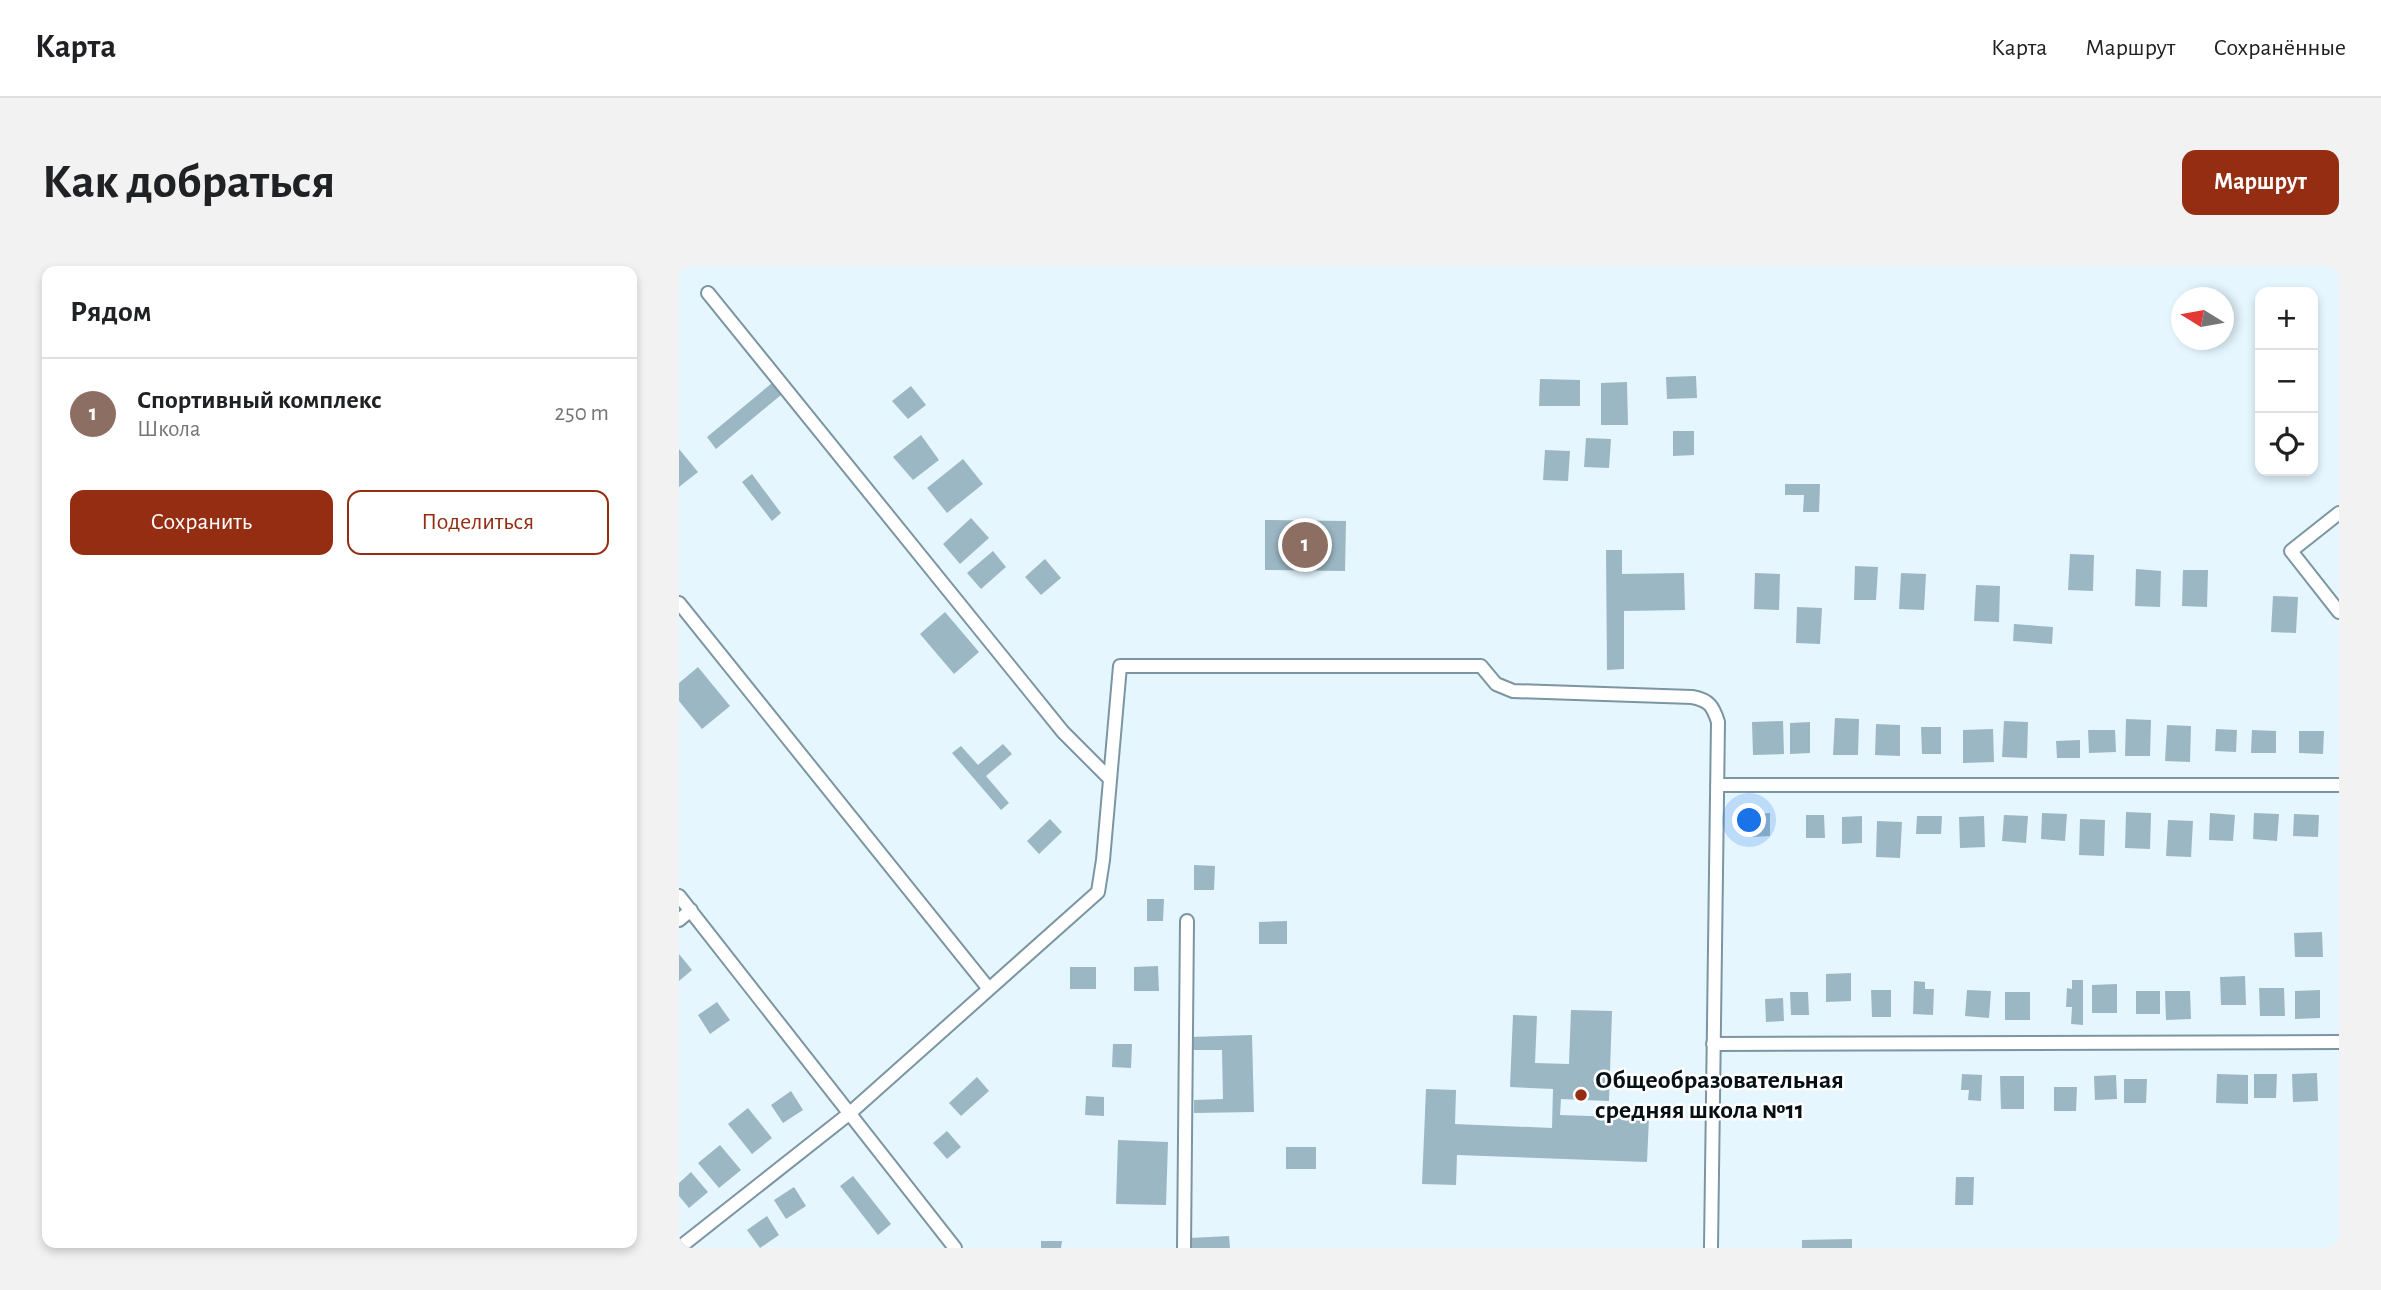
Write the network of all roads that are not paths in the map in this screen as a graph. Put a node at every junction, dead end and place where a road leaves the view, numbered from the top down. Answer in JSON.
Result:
{"nodes":[{"id":1,"x":708,"y":293,"type":"dead end"},
{"id":2,"x":2339,"y":513,"type":"edge"},
{"id":3,"x":679,"y":603,"type":"edge"},
{"id":4,"x":2339,"y":612,"type":"edge"},
{"id":5,"x":1109,"y":778,"type":"junction"},
{"id":6,"x":1717,"y":785,"type":"junction"},
{"id":7,"x":2339,"y":785,"type":"edge"},
{"id":8,"x":679,"y":895,"type":"edge"},
{"id":9,"x":691,"y":910,"type":"junction"},
{"id":10,"x":679,"y":920,"type":"edge"},
{"id":11,"x":1187,"y":921,"type":"dead end"},
{"id":12,"x":989,"y":989,"type":"junction"},
{"id":13,"x":2339,"y":1042,"type":"edge"},
{"id":14,"x":1713,"y":1044,"type":"junction"},
{"id":15,"x":851,"y":1113,"type":"junction"},
{"id":16,"x":679,"y":1248,"type":"edge"},
{"id":17,"x":955,"y":1248,"type":"edge"},
{"id":18,"x":1184,"y":1248,"type":"edge"},
{"id":19,"x":1711,"y":1248,"type":"edge"}],
"edges":[{"from":1,"to":5,"type":"street"},
{"from":2,"to":4,"type":"street"},
{"from":3,"to":12,"type":"street"},
{"from":5,"to":6,"type":"street"},
{"from":5,"to":12,"type":"street"},
{"from":6,"to":7,"type":"street"},
{"from":6,"to":14,"type":"street"},
{"from":8,"to":9,"type":"street"},
{"from":9,"to":10,"type":"street"},
{"from":9,"to":15,"type":"street"},
{"from":11,"to":18,"type":"street"},
{"from":12,"to":15,"type":"street"},
{"from":13,"to":14,"type":"street"},
{"from":14,"to":19,"type":"street"},
{"from":15,"to":16,"type":"street"},
{"from":15,"to":17,"type":"street"}]}
